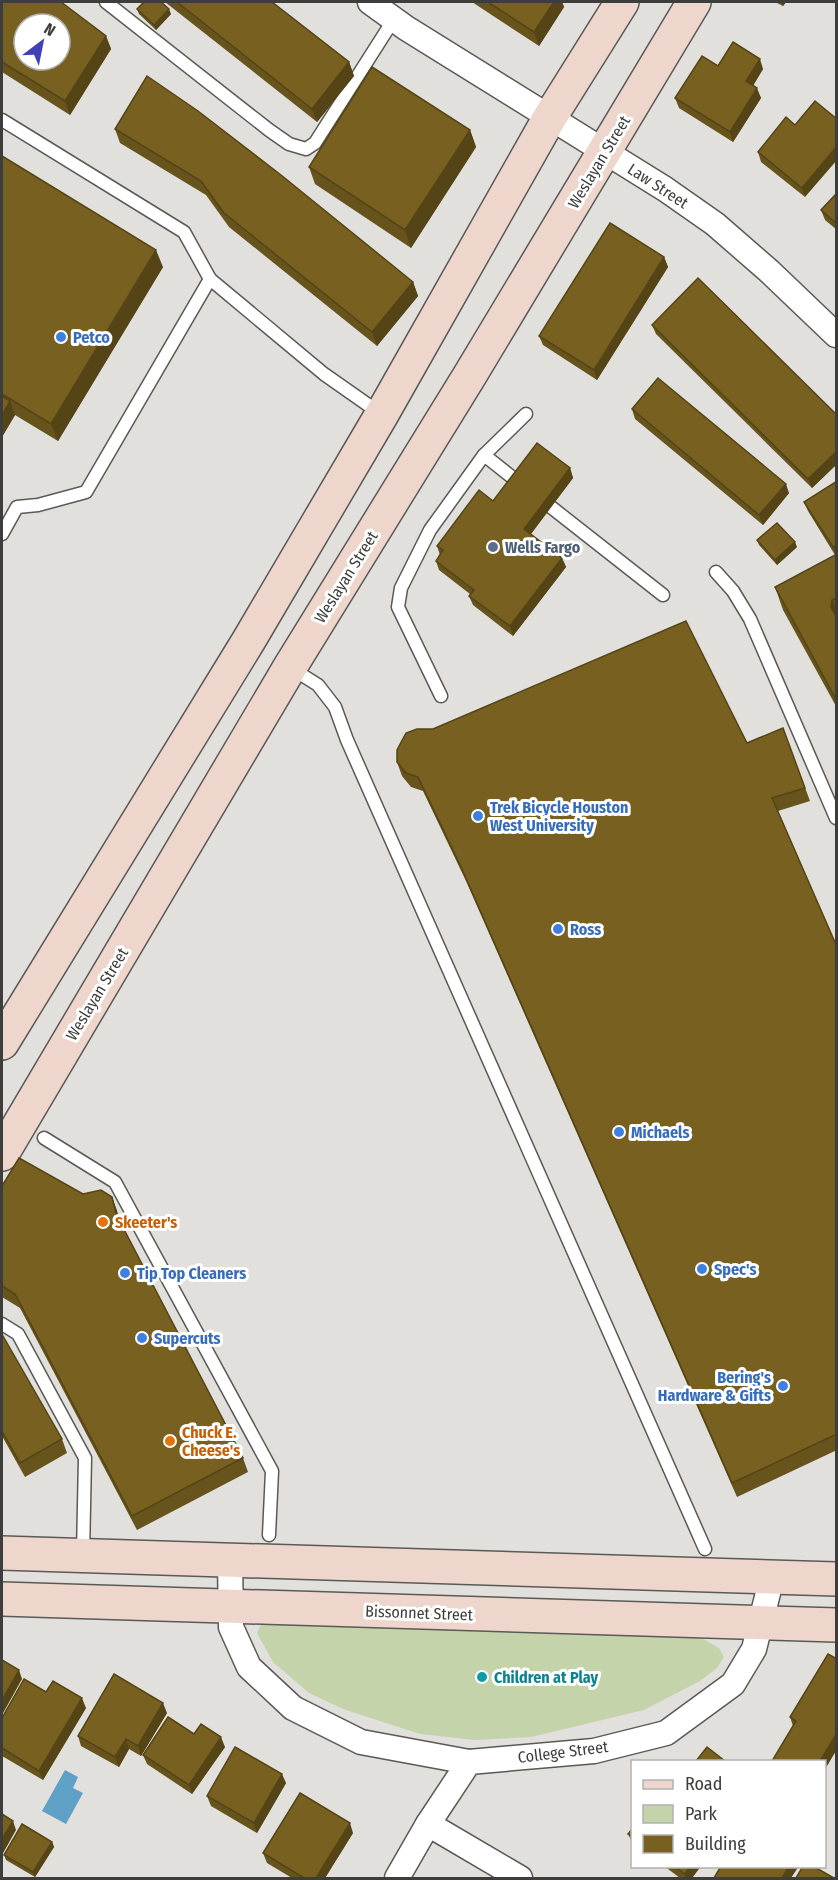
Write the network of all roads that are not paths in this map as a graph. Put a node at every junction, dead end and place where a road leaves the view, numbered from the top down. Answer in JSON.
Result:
{"nodes":[{"id":1,"x":106,"y":2,"type":"edge"},
{"id":2,"x":370,"y":2,"type":"edge"},
{"id":3,"x":622,"y":2,"type":"edge"},
{"id":4,"x":694,"y":2,"type":"edge"},
{"id":5,"x":394,"y":19,"type":"junction"},
{"id":6,"x":550,"y":117,"type":"junction"},
{"id":7,"x":2,"y":120,"type":"edge"},
{"id":8,"x":605,"y":152,"type":"junction"},
{"id":9,"x":210,"y":279,"type":"junction"},
{"id":10,"x":837,"y":335,"type":"edge"},
{"id":11,"x":382,"y":414,"type":"junction"},
{"id":12,"x":525,"y":414,"type":"dead end"},
{"id":13,"x":484,"y":455,"type":"junction"},
{"id":14,"x":518,"y":482,"type":"edge"},
{"id":15,"x":551,"y":507,"type":"edge"},
{"id":16,"x":2,"y":534,"type":"edge"},
{"id":17,"x":716,"y":572,"type":"dead end"},
{"id":18,"x":663,"y":596,"type":"dead end"},
{"id":19,"x":249,"y":640,"type":"junction"},
{"id":20,"x":290,"y":667,"type":"junction"},
{"id":21,"x":441,"y":696,"type":"dead end"},
{"id":22,"x":837,"y":818,"type":"edge"},
{"id":23,"x":2,"y":1042,"type":"edge"},
{"id":24,"x":22,"y":1125,"type":"edge"},
{"id":25,"x":2,"y":1154,"type":"edge"},
{"id":26,"x":2,"y":1324,"type":"edge"},
{"id":27,"x":269,"y":1535,"type":"dead end"},
{"id":28,"x":705,"y":1549,"type":"dead end"},
{"id":29,"x":2,"y":1553,"type":"edge"},
{"id":30,"x":83,"y":1555,"type":"junction"},
{"id":31,"x":230,"y":1560,"type":"junction"},
{"id":32,"x":772,"y":1577,"type":"junction"},
{"id":33,"x":837,"y":1579,"type":"edge"},
{"id":34,"x":2,"y":1599,"type":"edge"},
{"id":35,"x":230,"y":1608,"type":"junction"},
{"id":36,"x":761,"y":1623,"type":"junction"},
{"id":37,"x":837,"y":1625,"type":"edge"},
{"id":38,"x":469,"y":1762,"type":"junction"},
{"id":39,"x":429,"y":1824,"type":"junction"},
{"id":40,"x":396,"y":1878,"type":"edge"},
{"id":41,"x":520,"y":1878,"type":"edge"}],
"edges":[{"from":1,"to":5,"type":"lane"},
{"from":2,"to":5,"type":"street","name":"Law Street"},
{"from":3,"to":6,"type":"main road"},
{"from":4,"to":8,"type":"main road","name":"Weslayan Street"},
{"from":5,"to":6,"type":"street","name":"Law Street"},
{"from":6,"to":8,"type":"street","name":"Law Street"},
{"from":6,"to":11,"type":"main road"},
{"from":7,"to":9,"type":"lane"},
{"from":8,"to":10,"type":"street","name":"Law Street"},
{"from":8,"to":20,"type":"main road","name":"Weslayan Street"},
{"from":9,"to":11,"type":"lane"},
{"from":9,"to":16,"type":"lane"},
{"from":11,"to":19,"type":"main road"},
{"from":12,"to":13,"type":"lane"},
{"from":13,"to":14,"type":"lane"},
{"from":13,"to":21,"type":"lane"},
{"from":15,"to":18,"type":"lane"},
{"from":17,"to":22,"type":"lane"},
{"from":19,"to":20,"type":"main road"},
{"from":19,"to":23,"type":"main road"},
{"from":20,"to":24,"type":"main road","name":"Weslayan Street"},
{"from":20,"to":28,"type":"lane"},
{"from":24,"to":25,"type":"main road","name":"Weslayan Street"},
{"from":24,"to":27,"type":"lane"},
{"from":26,"to":30,"type":"lane"},
{"from":29,"to":30,"type":"main road"},
{"from":30,"to":31,"type":"main road"},
{"from":31,"to":32,"type":"main road"},
{"from":31,"to":35,"type":"street","name":"College Street"},
{"from":32,"to":33,"type":"main road"},
{"from":32,"to":36,"type":"street","name":"College Street"},
{"from":34,"to":35,"type":"main road","name":"Bissonnet Street"},
{"from":35,"to":36,"type":"main road","name":"Bissonnet Street"},
{"from":35,"to":38,"type":"street","name":"College Street"},
{"from":36,"to":37,"type":"main road","name":"Bissonnet Street"},
{"from":36,"to":38,"type":"street","name":"College Street"},
{"from":38,"to":39,"type":"street"},
{"from":39,"to":40,"type":"street"},
{"from":39,"to":41,"type":"street"}]}
